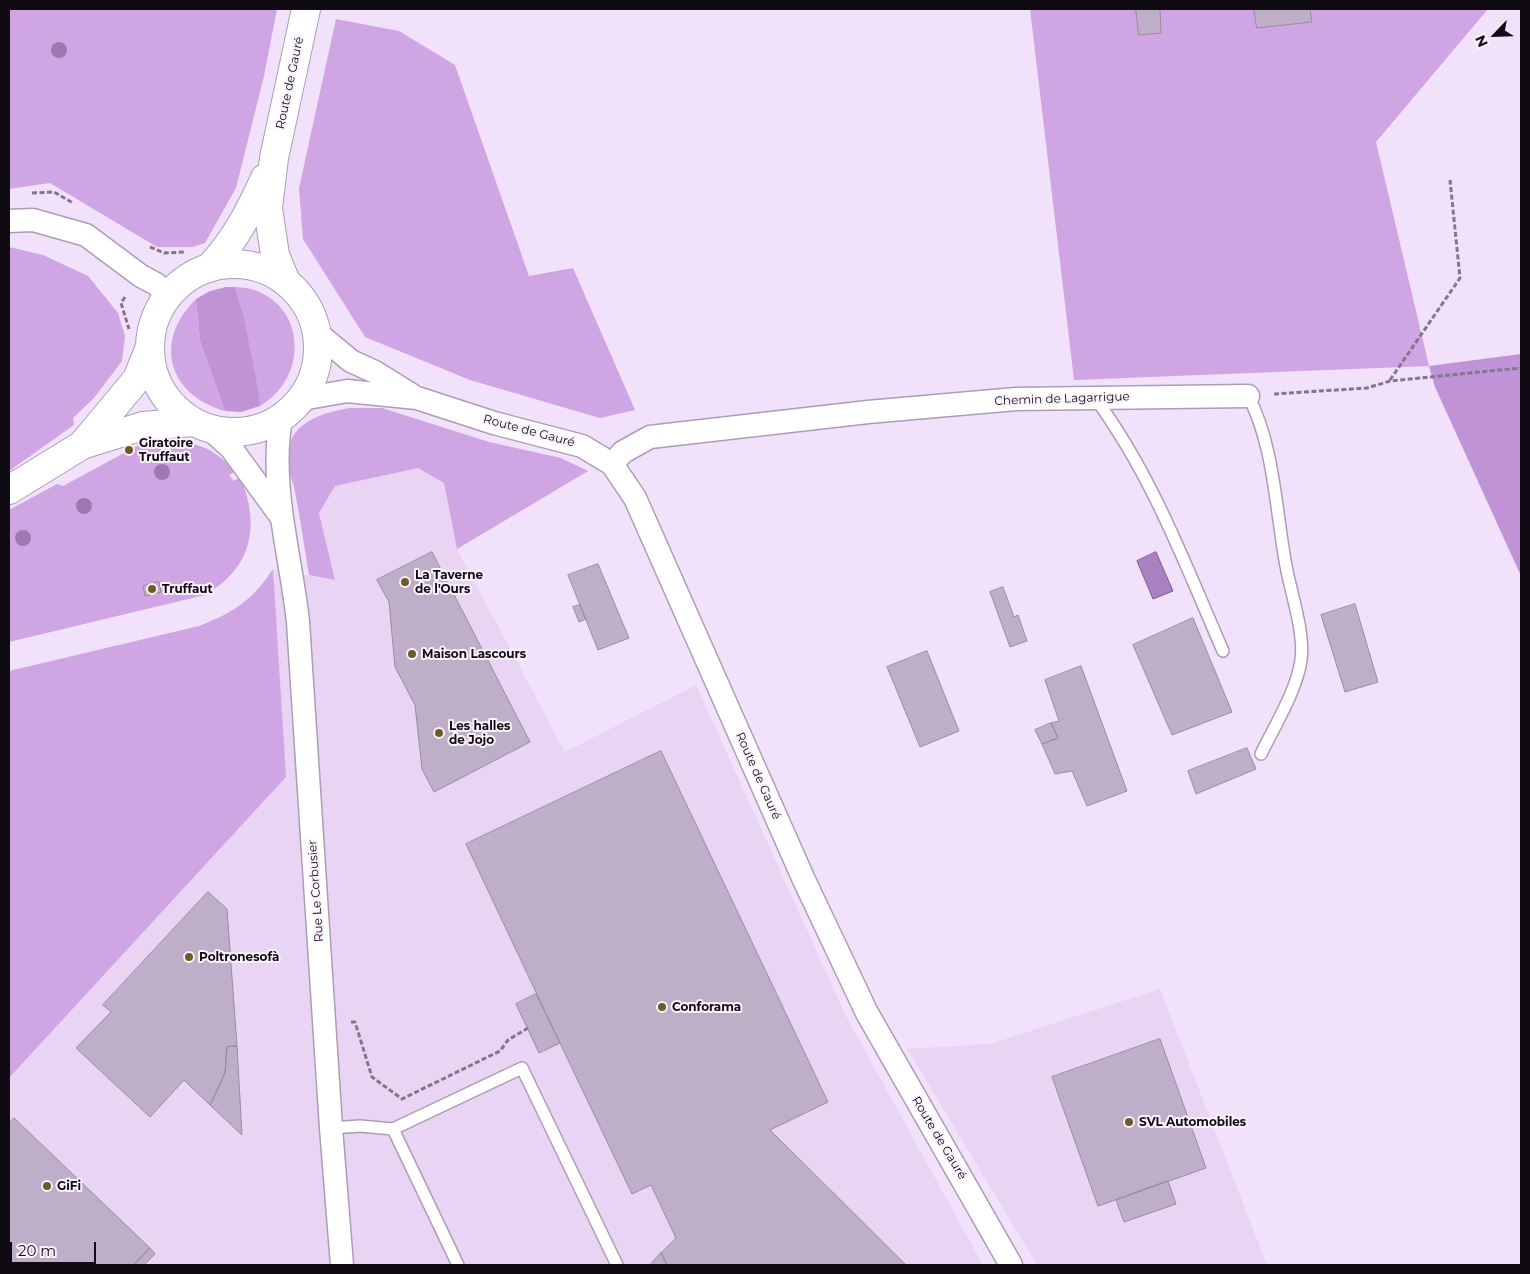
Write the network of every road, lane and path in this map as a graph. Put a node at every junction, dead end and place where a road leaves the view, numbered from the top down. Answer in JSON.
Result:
{"nodes":[{"id":1,"x":306,"y":9,"type":"edge"},
{"id":2,"x":274,"y":158,"type":"junction"},
{"id":3,"x":1450,"y":180,"type":"dead end"},
{"id":4,"x":26,"y":194,"type":"dead end"},
{"id":5,"x":79,"y":206,"type":"dead end"},
{"id":6,"x":9,"y":221,"type":"edge"},
{"id":7,"x":146,"y":246,"type":"dead end"},
{"id":8,"x":201,"y":259,"type":"junction"},
{"id":9,"x":141,"y":276,"type":"junction"},
{"id":10,"x":286,"y":282,"type":"junction"},
{"id":11,"x":168,"y":296,"type":"junction"},
{"id":12,"x":317,"y":333,"type":"junction"},
{"id":13,"x":140,"y":340,"type":"junction"},
{"id":14,"x":1521,"y":368,"type":"edge"},
{"id":15,"x":1390,"y":381,"type":"junction"},
{"id":16,"x":1248,"y":396,"type":"junction"},
{"id":17,"x":417,"y":398,"type":"junction"},
{"id":18,"x":1094,"y":398,"type":"junction"},
{"id":19,"x":302,"y":399,"type":"junction"},
{"id":20,"x":282,"y":419,"type":"junction"},
{"id":21,"x":202,"y":426,"type":"junction"},
{"id":22,"x":82,"y":445,"type":"junction"},
{"id":23,"x":612,"y":464,"type":"junction"},
{"id":24,"x":9,"y":490,"type":"edge"},
{"id":25,"x":282,"y":518,"type":"junction"},
{"id":26,"x":1223,"y":651,"type":"dead end"},
{"id":27,"x":1261,"y":754,"type":"dead end"},
{"id":28,"x":324,"y":1025,"type":"junction"},
{"id":29,"x":528,"y":1028,"type":"dead end"},
{"id":30,"x":331,"y":1128,"type":"junction"},
{"id":31,"x":393,"y":1129,"type":"junction"},
{"id":32,"x":342,"y":1265,"type":"edge"},
{"id":33,"x":458,"y":1265,"type":"edge"},
{"id":34,"x":618,"y":1265,"type":"edge"},
{"id":35,"x":1011,"y":1265,"type":"edge"}],
"edges":[{"from":1,"to":2,"type":"street","name":"Route de Gauré"},
{"from":2,"to":8,"type":"street","name":"Route de Gauré"},
{"from":2,"to":10,"type":"street","name":"Route de Gauré"},
{"from":3,"to":15,"type":"path"},
{"from":4,"to":5,"type":"path"},
{"from":6,"to":9,"type":"street"},
{"from":7,"to":8,"type":"path"},
{"from":8,"to":10,"type":"street"},
{"from":8,"to":11,"type":"street"},
{"from":9,"to":11,"type":"street"},
{"from":9,"to":13,"type":"path"},
{"from":10,"to":12,"type":"street"},
{"from":11,"to":13,"type":"street"},
{"from":12,"to":17,"type":"street","name":"Route de Gauré"},
{"from":12,"to":19,"type":"street"},
{"from":13,"to":21,"type":"street"},
{"from":13,"to":22,"type":"street"},
{"from":14,"to":15,"type":"path"},
{"from":15,"to":16,"type":"path"},
{"from":16,"to":18,"type":"street","name":"Chemin de Lagarrigue"},
{"from":16,"to":27,"type":"lane"},
{"from":17,"to":19,"type":"street","name":"Route de Gauré"},
{"from":17,"to":23,"type":"street","name":"Route de Gauré"},
{"from":18,"to":23,"type":"street","name":"Chemin de Lagarrigue"},
{"from":18,"to":26,"type":"lane"},
{"from":19,"to":20,"type":"street"},
{"from":20,"to":21,"type":"street"},
{"from":20,"to":25,"type":"street","name":"Rue Le Corbusier"},
{"from":21,"to":22,"type":"street"},
{"from":21,"to":25,"type":"street","name":"Rue Le Corbusier"},
{"from":22,"to":24,"type":"street"},
{"from":23,"to":35,"type":"street","name":"Route de Gauré"},
{"from":25,"to":28,"type":"street","name":"Rue Le Corbusier"},
{"from":28,"to":29,"type":"path"},
{"from":28,"to":30,"type":"street","name":"Rue Le Corbusier"},
{"from":30,"to":31,"type":"lane"},
{"from":30,"to":32,"type":"street","name":"Rue Le Corbusier"},
{"from":31,"to":33,"type":"lane"},
{"from":31,"to":34,"type":"lane"}]}
